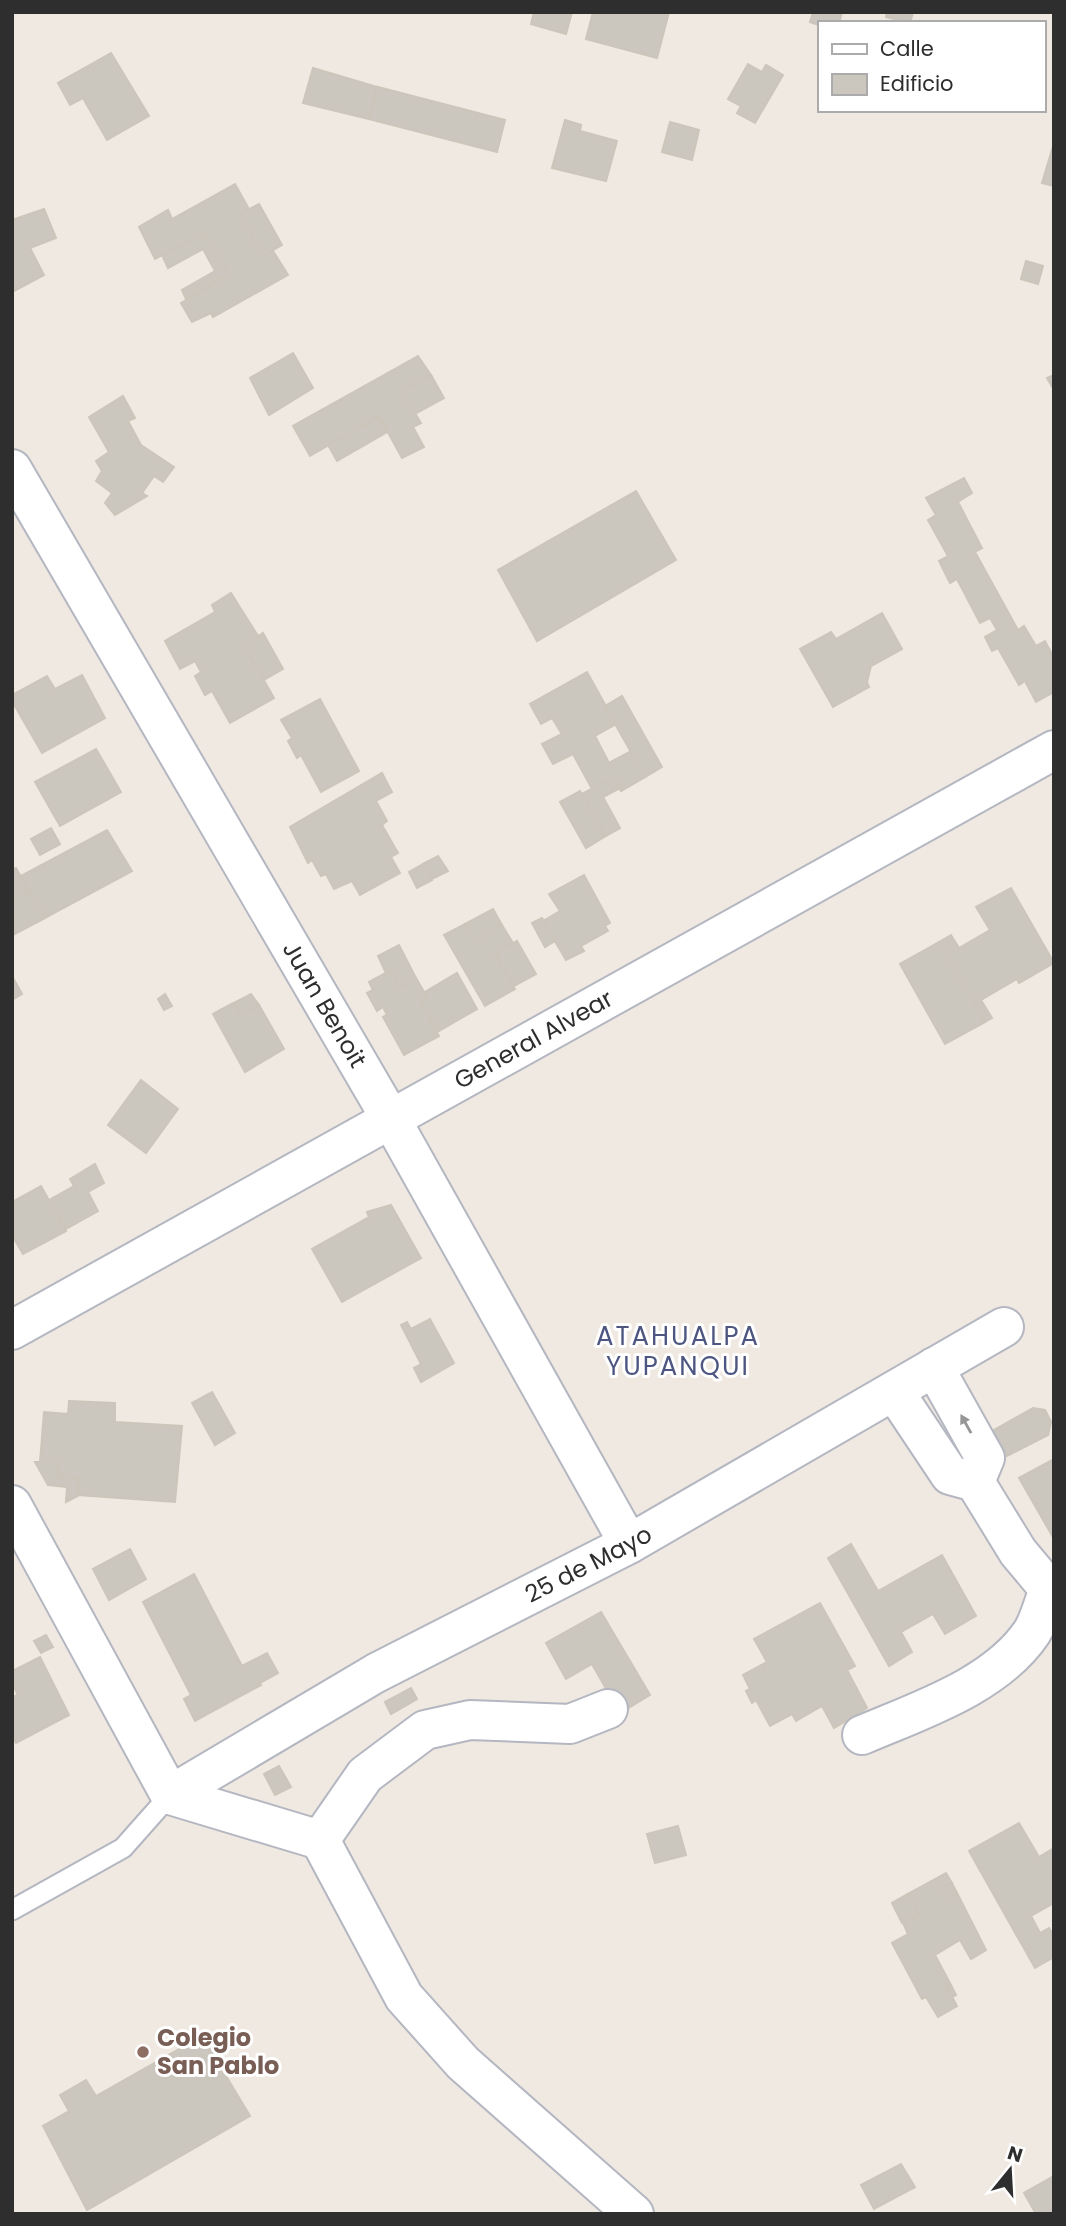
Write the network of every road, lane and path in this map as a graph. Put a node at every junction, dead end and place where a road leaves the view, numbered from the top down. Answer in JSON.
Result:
{"nodes":[{"id":1,"x":12,"y":469,"type":"edge"},
{"id":2,"x":27,"y":529,"type":"edge"},
{"id":3,"x":1054,"y":750,"type":"edge"},
{"id":4,"x":393,"y":1121,"type":"junction"},
{"id":5,"x":1004,"y":1327,"type":"dead end"},
{"id":6,"x":12,"y":1330,"type":"edge"},
{"id":7,"x":934,"y":1367,"type":"junction"},
{"id":8,"x":894,"y":1391,"type":"junction"},
{"id":9,"x":975,"y":1482,"type":"junction"},
{"id":10,"x":12,"y":1505,"type":"edge"},
{"id":11,"x":629,"y":1544,"type":"junction"},
{"id":12,"x":1051,"y":1594,"type":"edge"},
{"id":13,"x":608,"y":1709,"type":"dead end"},
{"id":14,"x":862,"y":1735,"type":"dead end"},
{"id":15,"x":170,"y":1795,"type":"junction"},
{"id":16,"x":320,"y":1840,"type":"junction"},
{"id":17,"x":12,"y":1910,"type":"edge"},
{"id":18,"x":634,"y":2214,"type":"edge"}],
"edges":[{"from":1,"to":2,"type":"street","name":"Juan Benoit"},
{"from":2,"to":4,"type":"street","name":"Juan Benoit"},
{"from":3,"to":4,"type":"street","name":"General Alvear"},
{"from":4,"to":6,"type":"street","name":"General Alvear"},
{"from":4,"to":11,"type":"street","name":"Juan Benoit"},
{"from":5,"to":7,"type":"street","name":"25 de Mayo"},
{"from":7,"to":8,"type":"street","name":"25 de Mayo"},
{"from":9,"to":7,"type":"street","one_way":true},
{"from":8,"to":9,"type":"street"},
{"from":8,"to":11,"type":"street","name":"25 de Mayo"},
{"from":9,"to":12,"type":"street"},
{"from":10,"to":15,"type":"street"},
{"from":11,"to":15,"type":"street","name":"25 de Mayo"},
{"from":12,"to":14,"type":"street"},
{"from":13,"to":16,"type":"street"},
{"from":15,"to":16,"type":"street"},
{"from":15,"to":17,"type":"lane"},
{"from":16,"to":18,"type":"street"}]}
